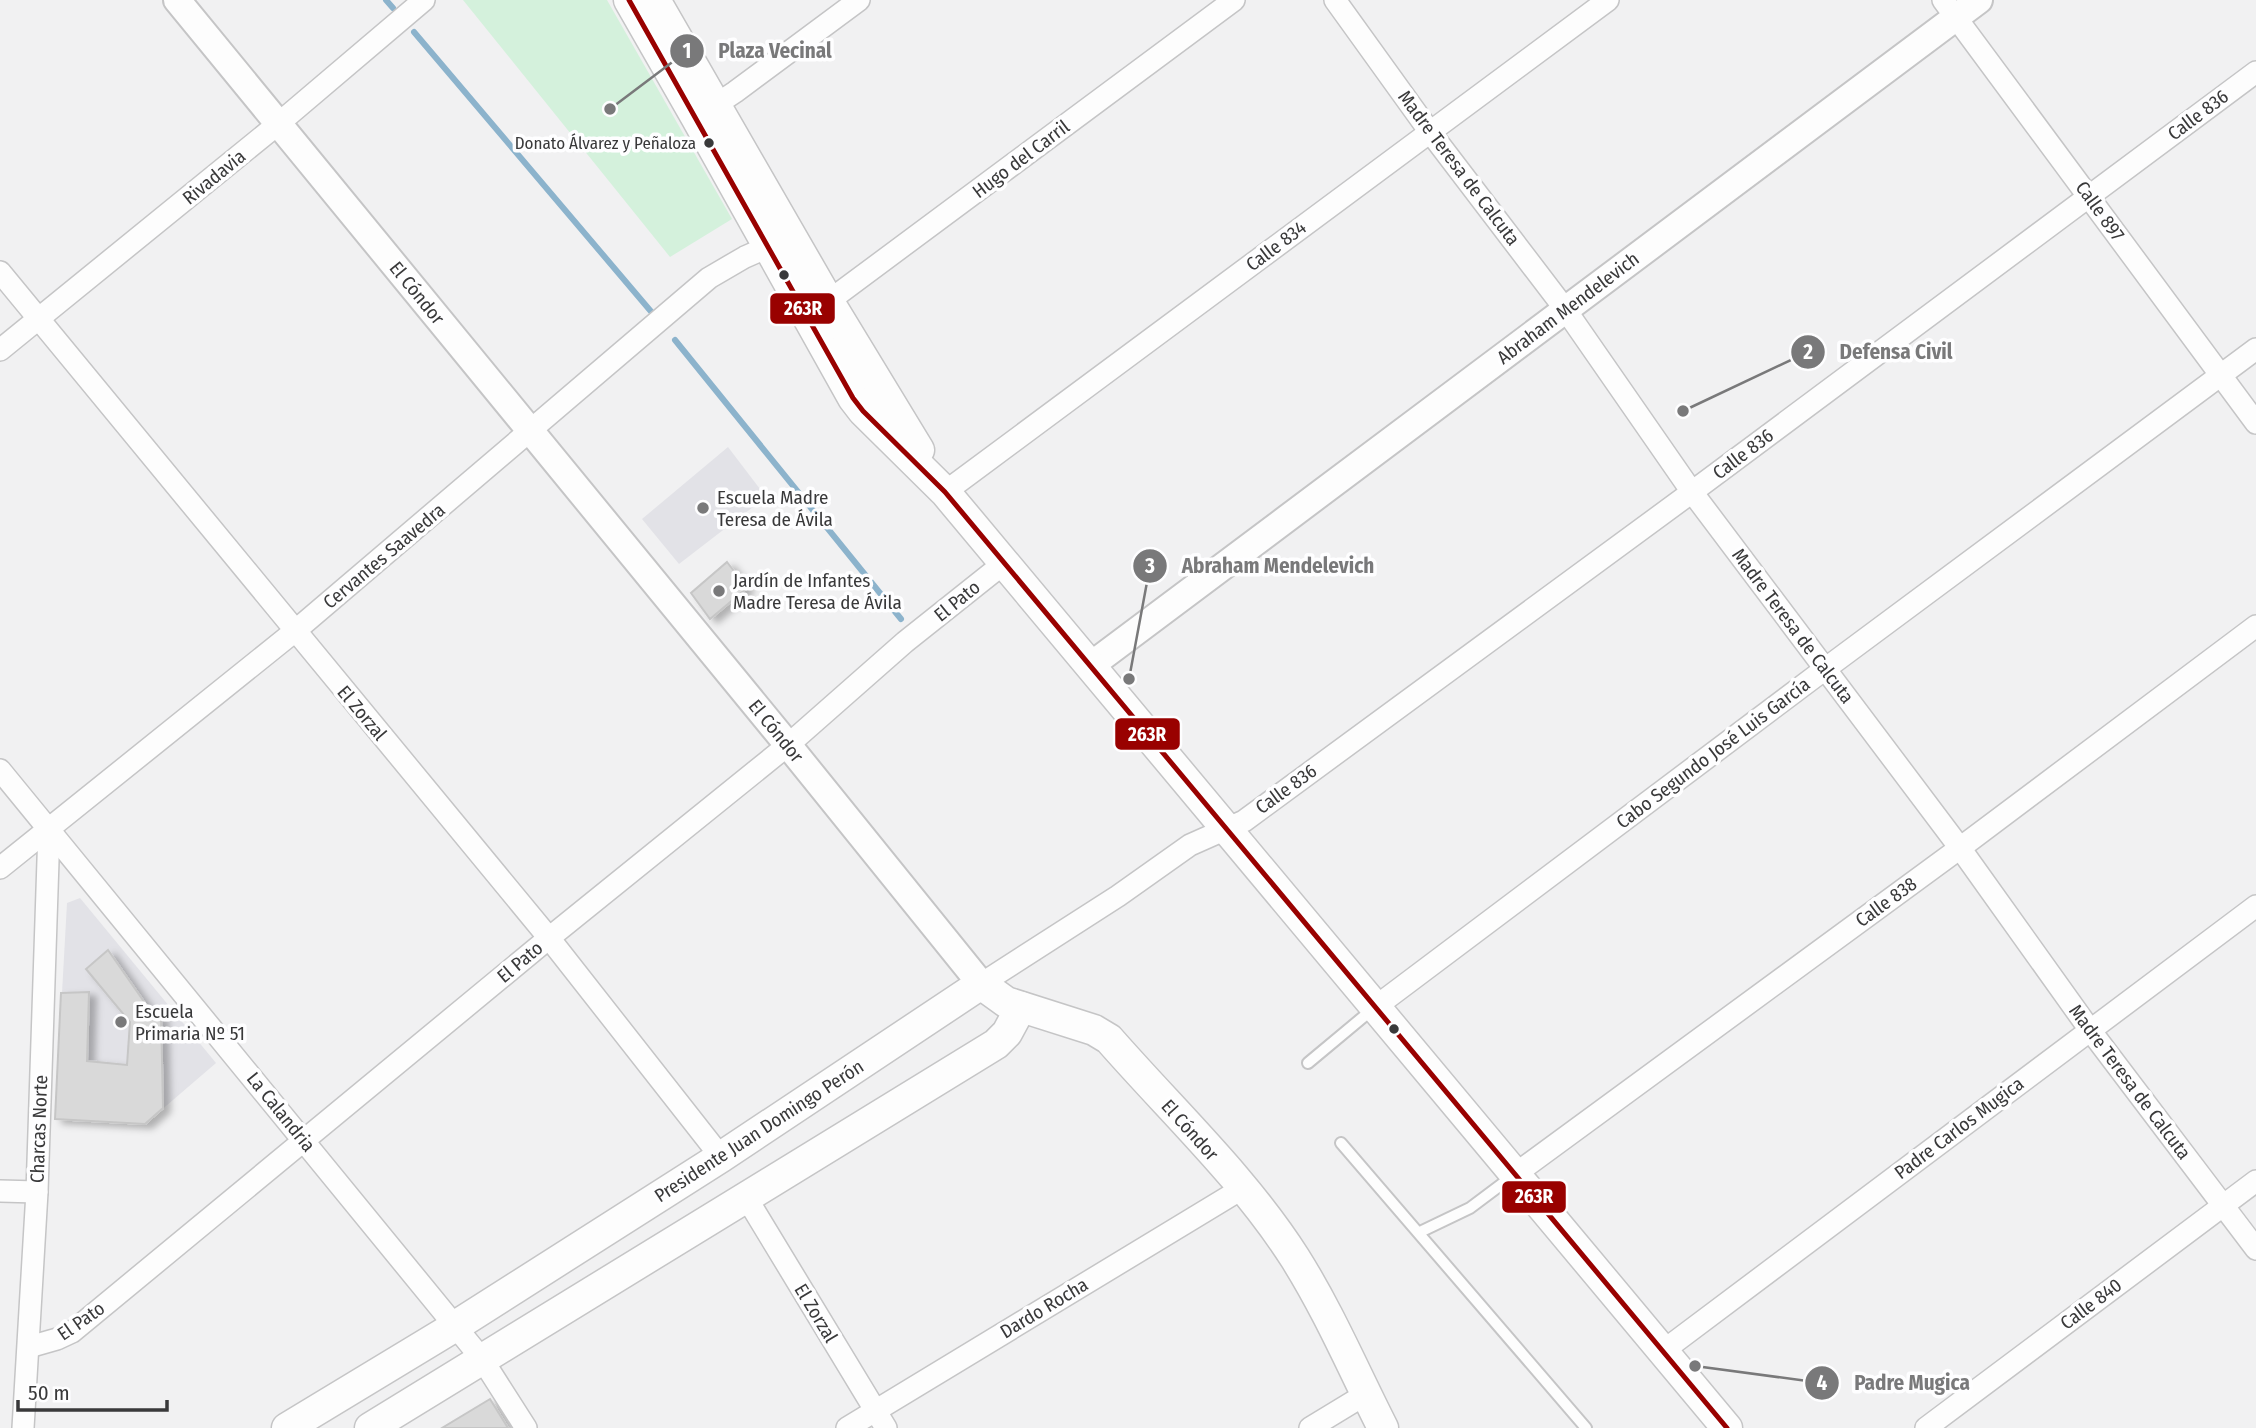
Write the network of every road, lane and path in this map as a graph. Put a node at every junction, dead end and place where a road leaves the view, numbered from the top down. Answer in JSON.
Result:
{"nodes":[{"id":1,"x":177,"y":0,"type":"edge"},
{"id":2,"x":424,"y":0,"type":"edge"},
{"id":3,"x":629,"y":0,"type":"edge"},
{"id":4,"x":655,"y":0,"type":"edge"},
{"id":5,"x":859,"y":0,"type":"edge"},
{"id":6,"x":1234,"y":0,"type":"edge"},
{"id":7,"x":1335,"y":0,"type":"edge"},
{"id":8,"x":1608,"y":0,"type":"edge"},
{"id":9,"x":1979,"y":0,"type":"edge"},
{"id":10,"x":1949,"y":9,"type":"edge"},
{"id":11,"x":2256,"y":72,"type":"edge"},
{"id":12,"x":706,"y":111,"type":"junction"},
{"id":13,"x":278,"y":124,"type":"junction"},
{"id":14,"x":1430,"y":132,"type":"junction"},
{"id":15,"x":2089,"y":196,"type":"junction"},
{"id":16,"x":768,"y":247,"type":"junction"},
{"id":17,"x":0,"y":272,"type":"edge"},
{"id":18,"x":818,"y":309,"type":"junction"},
{"id":19,"x":1565,"y":309,"type":"junction"},
{"id":20,"x":38,"y":318,"type":"junction"},
{"id":21,"x":2256,"y":349,"type":"edge"},
{"id":22,"x":0,"y":350,"type":"edge"},
{"id":23,"x":2221,"y":375,"type":"junction"},
{"id":24,"x":2256,"y":423,"type":"edge"},
{"id":25,"x":531,"y":432,"type":"junction"},
{"id":26,"x":944,"y":492,"type":"junction"},
{"id":27,"x":1692,"y":492,"type":"junction"},
{"id":28,"x":1003,"y":564,"type":"junction"},
{"id":29,"x":2256,"y":626,"type":"edge"},
{"id":30,"x":295,"y":631,"type":"junction"},
{"id":31,"x":1090,"y":666,"type":"junction"},
{"id":32,"x":1825,"y":669,"type":"junction"},
{"id":33,"x":788,"y":745,"type":"junction"},
{"id":34,"x":0,"y":771,"type":"edge"},
{"id":35,"x":1226,"y":829,"type":"junction"},
{"id":36,"x":49,"y":830,"type":"junction"},
{"id":37,"x":1960,"y":848,"type":"junction"},
{"id":38,"x":0,"y":869,"type":"edge"},
{"id":39,"x":2256,"y":906,"type":"edge"},
{"id":40,"x":549,"y":938,"type":"junction"},
{"id":41,"x":981,"y":985,"type":"junction"},
{"id":42,"x":1021,"y":1007,"type":"junction"},
{"id":43,"x":1374,"y":1008,"type":"junction"},
{"id":44,"x":2090,"y":1030,"type":"junction"},
{"id":45,"x":1308,"y":1063,"type":"dead end"},
{"id":46,"x":305,"y":1141,"type":"junction"},
{"id":47,"x":1341,"y":1143,"type":"dead end"},
{"id":48,"x":721,"y":1157,"type":"junction"},
{"id":49,"x":1514,"y":1175,"type":"junction"},
{"id":50,"x":2256,"y":1181,"type":"edge"},
{"id":51,"x":1243,"y":1188,"type":"junction"},
{"id":52,"x":0,"y":1191,"type":"edge"},
{"id":53,"x":37,"y":1192,"type":"junction"},
{"id":54,"x":746,"y":1197,"type":"junction"},
{"id":55,"x":2223,"y":1205,"type":"junction"},
{"id":56,"x":1420,"y":1232,"type":"junction"},
{"id":57,"x":2256,"y":1249,"type":"edge"},
{"id":58,"x":454,"y":1327,"type":"junction"},
{"id":59,"x":29,"y":1347,"type":"junction"},
{"id":60,"x":1663,"y":1351,"type":"junction"},
{"id":61,"x":482,"y":1359,"type":"junction"},
{"id":62,"x":1366,"y":1394,"type":"junction"},
{"id":63,"x":880,"y":1419,"type":"edge"},
{"id":64,"x":23,"y":1428,"type":"edge"},
{"id":65,"x":287,"y":1428,"type":"edge"},
{"id":66,"x":370,"y":1428,"type":"edge"},
{"id":67,"x":526,"y":1428,"type":"edge"},
{"id":68,"x":847,"y":1428,"type":"edge"},
{"id":69,"x":1310,"y":1428,"type":"edge"},
{"id":70,"x":1383,"y":1428,"type":"edge"},
{"id":71,"x":1586,"y":1428,"type":"edge"},
{"id":72,"x":1727,"y":1428,"type":"edge"},
{"id":73,"x":1926,"y":1428,"type":"edge"}],
"edges":[{"from":1,"to":13,"type":"street","name":"El Cóndor"},
{"from":2,"to":13,"type":"street","name":"Rivadavia"},
{"from":3,"to":12,"type":"main road"},
{"from":4,"to":12,"type":"main road"},
{"from":5,"to":12,"type":"street"},
{"from":6,"to":18,"type":"street","name":"Hugo del Carril"},
{"from":7,"to":14,"type":"street","name":"Madre Teresa de Calcuta"},
{"from":8,"to":14,"type":"street","name":"Calle 834"},
{"from":9,"to":10,"type":"street","name":"Abraham Mendelevich"},
{"from":10,"to":15,"type":"street","name":"Calle 897"},
{"from":10,"to":19,"type":"street","name":"Abraham Mendelevich"},
{"from":11,"to":15,"type":"street","name":"Calle 836"},
{"from":12,"to":16,"type":"main road"},
{"from":12,"to":18,"type":"main road"},
{"from":13,"to":20,"type":"street","name":"Rivadavia"},
{"from":13,"to":25,"type":"street","name":"El Cóndor"},
{"from":14,"to":19,"type":"street","name":"Madre Teresa de Calcuta"},
{"from":14,"to":26,"type":"street","name":"Calle 834"},
{"from":15,"to":23,"type":"street","name":"Calle 897"},
{"from":15,"to":27,"type":"street","name":"Calle 836"},
{"from":16,"to":18,"type":"main road"},
{"from":16,"to":25,"type":"street","name":"Cervantes Saavedra"},
{"from":17,"to":20,"type":"street","name":"El Zorzal"},
{"from":18,"to":26,"type":"main road"},
{"from":19,"to":27,"type":"street","name":"Madre Teresa de Calcuta"},
{"from":19,"to":31,"type":"street","name":"Abraham Mendelevich"},
{"from":20,"to":22,"type":"street","name":"Rivadavia"},
{"from":20,"to":30,"type":"street","name":"El Zorzal"},
{"from":21,"to":23,"type":"street","name":"Cabo Segundo José Luis García"},
{"from":23,"to":24,"type":"street","name":"Calle 897"},
{"from":23,"to":32,"type":"street","name":"Cabo Segundo José Luis García"},
{"from":25,"to":30,"type":"street","name":"Cervantes Saavedra"},
{"from":25,"to":33,"type":"street","name":"El Cóndor"},
{"from":26,"to":28,"type":"main road"},
{"from":27,"to":32,"type":"street","name":"Madre Teresa de Calcuta"},
{"from":27,"to":35,"type":"street","name":"Calle 836"},
{"from":28,"to":31,"type":"main road"},
{"from":28,"to":33,"type":"street","name":"El Pato"},
{"from":29,"to":37,"type":"street","name":"Calle 838"},
{"from":30,"to":36,"type":"street","name":"Cervantes Saavedra"},
{"from":30,"to":40,"type":"street","name":"El Zorzal"},
{"from":31,"to":35,"type":"main road"},
{"from":32,"to":37,"type":"street","name":"Madre Teresa de Calcuta"},
{"from":32,"to":43,"type":"street","name":"Cabo Segundo José Luis García"},
{"from":33,"to":40,"type":"street","name":"El Pato"},
{"from":33,"to":41,"type":"street","name":"El Cóndor"},
{"from":34,"to":36,"type":"street","name":"La Calandria"},
{"from":35,"to":41,"type":"street","name":"Presidente Juan Domingo Perón"},
{"from":35,"to":43,"type":"main road"},
{"from":36,"to":38,"type":"street","name":"Cervantes Saavedra"},
{"from":36,"to":46,"type":"street","name":"La Calandria"},
{"from":36,"to":53,"type":"street","name":"Charcas Norte"},
{"from":37,"to":44,"type":"street","name":"Madre Teresa de Calcuta"},
{"from":37,"to":49,"type":"street","name":"Calle 838"},
{"from":39,"to":44,"type":"street","name":"Padre Carlos Mugica"},
{"from":40,"to":46,"type":"street","name":"El Pato"},
{"from":40,"to":48,"type":"street","name":"El Zorzal"},
{"from":41,"to":42,"type":"main road","name":"El Cóndor"},
{"from":41,"to":48,"type":"main road","name":"Presidente Juan Domingo Perón"},
{"from":42,"to":51,"type":"main road","name":"El Cóndor"},
{"from":42,"to":54,"type":"main road"},
{"from":43,"to":45,"type":"lane"},
{"from":43,"to":49,"type":"main road"},
{"from":44,"to":55,"type":"street","name":"Madre Teresa de Calcuta"},
{"from":44,"to":60,"type":"street","name":"Padre Carlos Mugica"},
{"from":46,"to":58,"type":"street","name":"La Calandria"},
{"from":46,"to":59,"type":"street","name":"El Pato"},
{"from":47,"to":56,"type":"lane"},
{"from":48,"to":58,"type":"main road","name":"Presidente Juan Domingo Perón"},
{"from":49,"to":56,"type":"lane"},
{"from":49,"to":60,"type":"main road"},
{"from":50,"to":55,"type":"street","name":"Calle 840"},
{"from":51,"to":62,"type":"main road","name":"El Cóndor"},
{"from":51,"to":63,"type":"street","name":"Dardo Rocha"},
{"from":52,"to":53,"type":"street"},
{"from":53,"to":59,"type":"street","name":"Charcas Norte"},
{"from":54,"to":61,"type":"main road"},
{"from":54,"to":63,"type":"street","name":"El Zorzal"},
{"from":55,"to":57,"type":"street","name":"Madre Teresa de Calcuta"},
{"from":55,"to":73,"type":"street","name":"Calle 840"},
{"from":56,"to":71,"type":"lane"},
{"from":58,"to":61,"type":"street","name":"La Calandria"},
{"from":58,"to":65,"type":"main road","name":"Presidente Juan Domingo Perón"},
{"from":59,"to":64,"type":"street","name":"Charcas Norte"},
{"from":60,"to":72,"type":"main road"},
{"from":61,"to":66,"type":"main road"},
{"from":61,"to":67,"type":"street","name":"La Calandria"},
{"from":62,"to":69,"type":"street"},
{"from":62,"to":70,"type":"main road","name":"El Cóndor"},
{"from":63,"to":68,"type":"street","name":"Dardo Rocha"}]}
